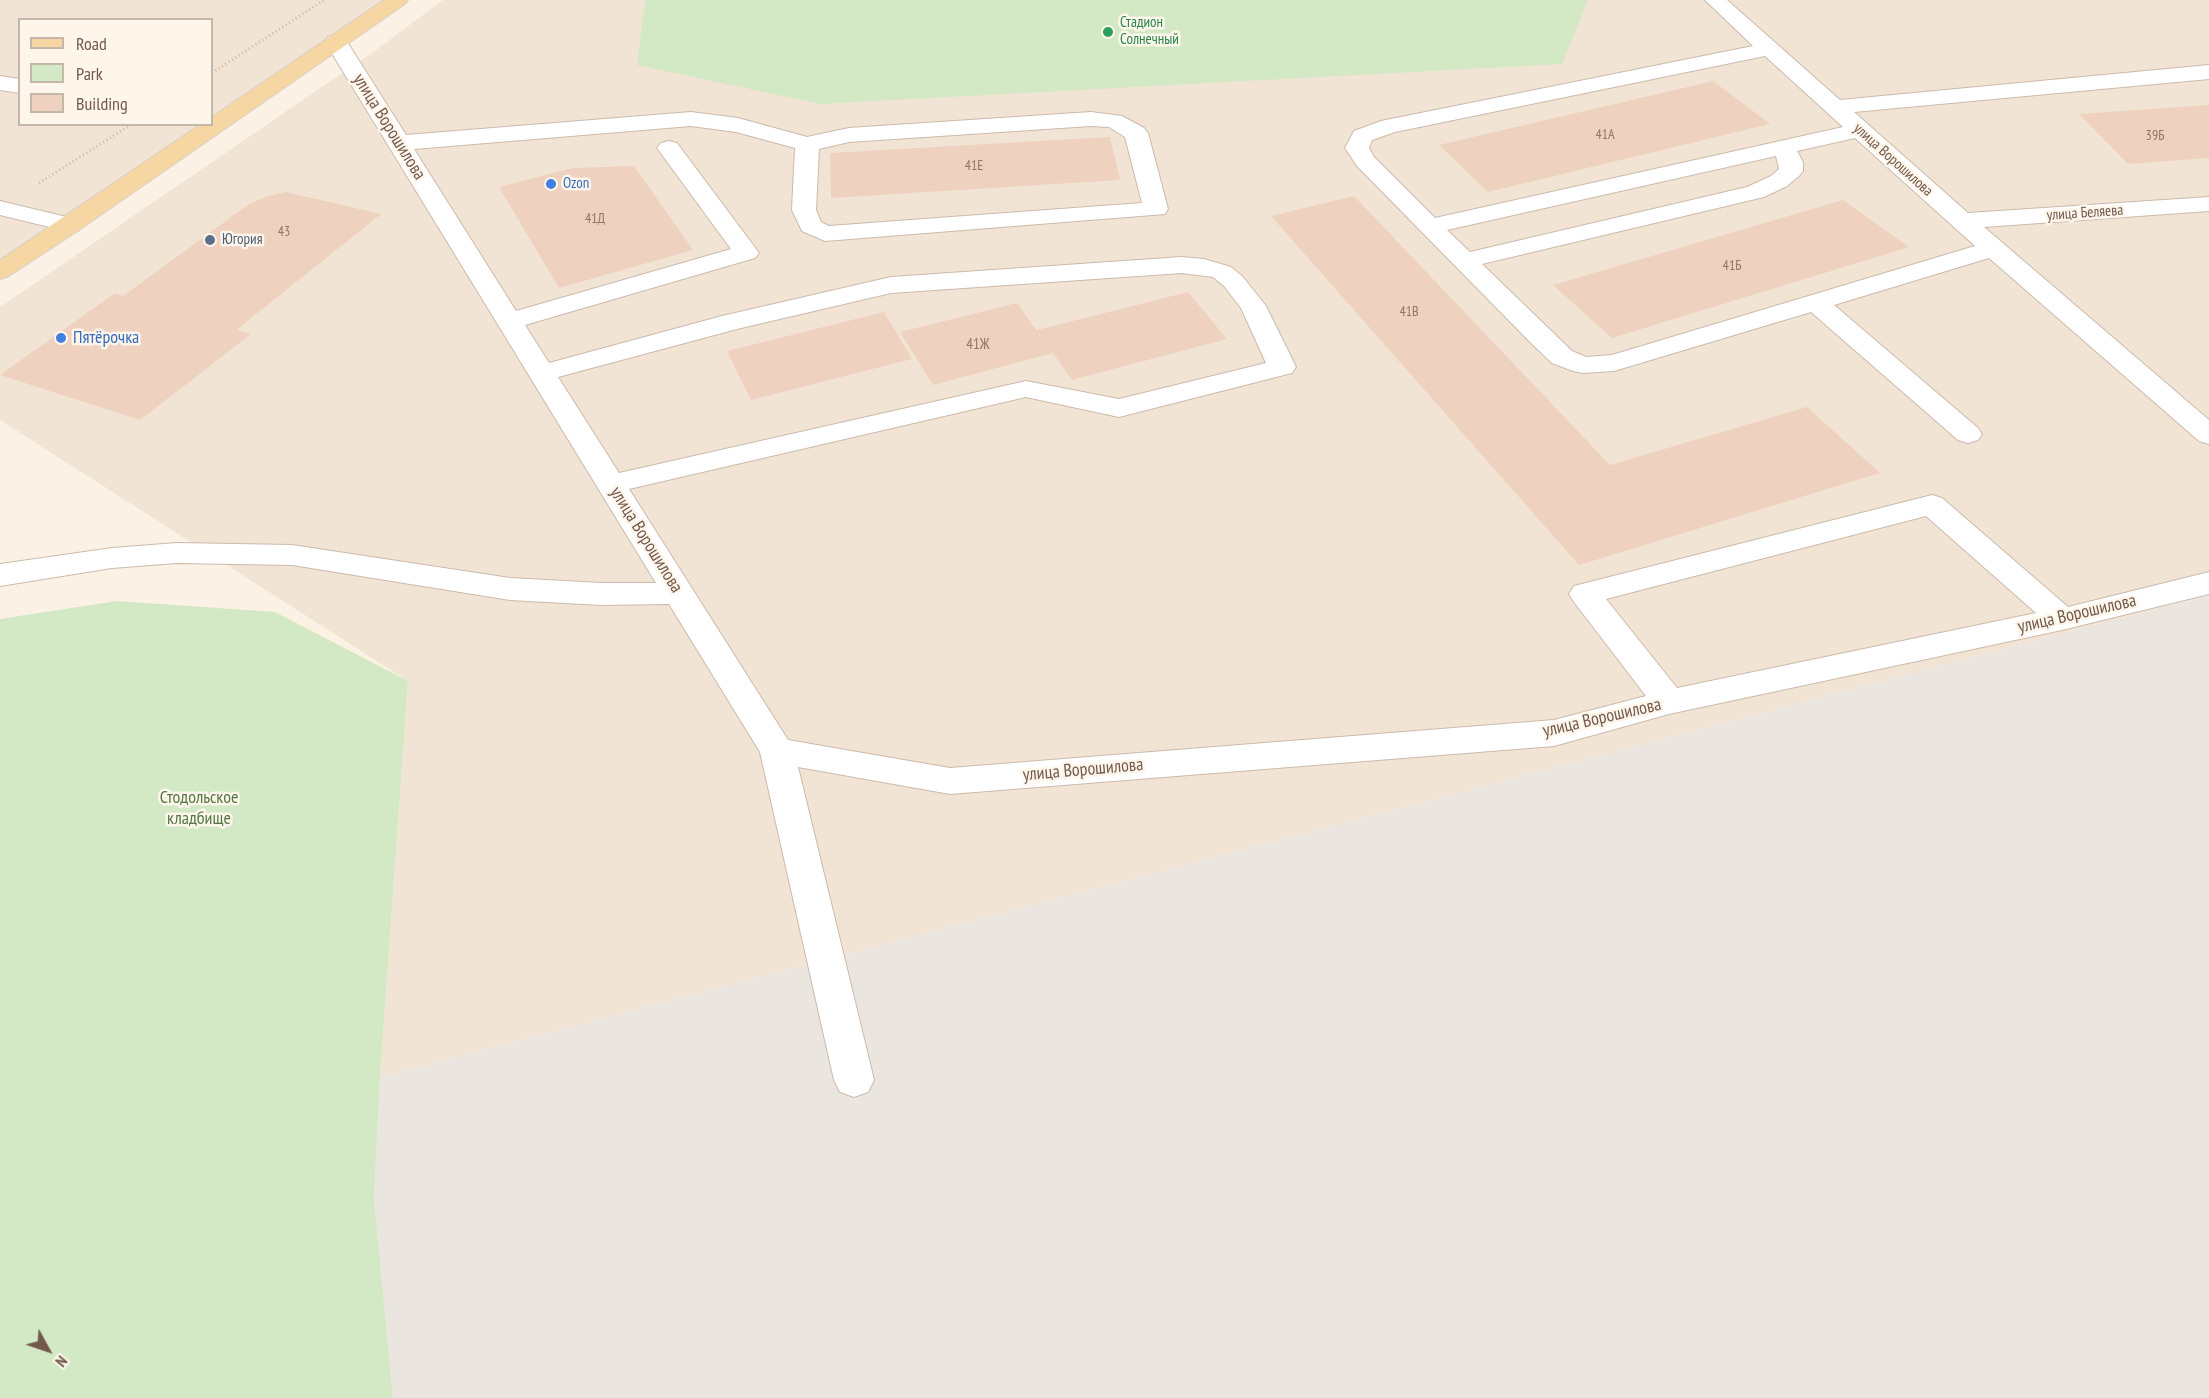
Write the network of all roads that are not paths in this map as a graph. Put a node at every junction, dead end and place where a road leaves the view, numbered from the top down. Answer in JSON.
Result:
{"nodes":[{"id":1,"x":398,"y":0,"type":"edge"},
{"id":2,"x":1715,"y":0,"type":"edge"},
{"id":3,"x":336,"y":42,"type":"junction"},
{"id":4,"x":1768,"y":49,"type":"junction"},
{"id":5,"x":2209,"y":72,"type":"edge"},
{"id":6,"x":0,"y":83,"type":"edge"},
{"id":7,"x":18,"y":86,"type":"edge"},
{"id":8,"x":1833,"y":107,"type":"junction"},
{"id":9,"x":219,"y":118,"type":"edge"},
{"id":10,"x":208,"y":126,"type":"edge"},
{"id":11,"x":1860,"y":130,"type":"junction"},
{"id":12,"x":398,"y":143,"type":"junction"},
{"id":13,"x":807,"y":144,"type":"junction"},
{"id":14,"x":1784,"y":147,"type":"junction"},
{"id":15,"x":669,"y":148,"type":"dead end"},
{"id":16,"x":2209,"y":204,"type":"edge"},
{"id":17,"x":0,"y":208,"type":"edge"},
{"id":18,"x":1962,"y":221,"type":"junction"},
{"id":19,"x":70,"y":225,"type":"junction"},
{"id":20,"x":1431,"y":226,"type":"junction"},
{"id":21,"x":1994,"y":248,"type":"junction"},
{"id":22,"x":1465,"y":261,"type":"junction"},
{"id":23,"x":0,"y":271,"type":"edge"},
{"id":24,"x":1815,"y":302,"type":"junction"},
{"id":25,"x":509,"y":321,"type":"junction"},
{"id":26,"x":542,"y":374,"type":"junction"},
{"id":27,"x":1968,"y":434,"type":"dead end"},
{"id":28,"x":2209,"y":435,"type":"edge"},
{"id":29,"x":610,"y":484,"type":"junction"},
{"id":30,"x":0,"y":575,"type":"edge"},
{"id":31,"x":2209,"y":583,"type":"edge"},
{"id":32,"x":679,"y":593,"type":"junction"},
{"id":33,"x":2062,"y":619,"type":"junction"},
{"id":34,"x":1669,"y":702,"type":"junction"},
{"id":35,"x":777,"y":751,"type":"junction"},
{"id":36,"x":854,"y":1080,"type":"dead end"}],
"edges":[{"from":1,"to":3,"type":"main road"},
{"from":2,"to":4,"type":"street","name":"улица Ворошилова"},
{"from":3,"to":9,"type":"main road"},
{"from":3,"to":12,"type":"street","name":"улица Ворошилова"},
{"from":4,"to":8,"type":"street","name":"улица Ворошилова"},
{"from":4,"to":20,"type":"street"},
{"from":5,"to":8,"type":"street"},
{"from":6,"to":7,"type":"street"},
{"from":8,"to":11,"type":"street","name":"улица Ворошилова"},
{"from":10,"to":19,"type":"main road"},
{"from":11,"to":14,"type":"street"},
{"from":11,"to":18,"type":"street","name":"улица Ворошилова"},
{"from":12,"to":13,"type":"street"},
{"from":12,"to":25,"type":"street","name":"улица Ворошилова"},
{"from":13,"to":13,"type":"street"},
{"from":14,"to":20,"type":"street"},
{"from":14,"to":22,"type":"street"},
{"from":15,"to":25,"type":"street"},
{"from":16,"to":18,"type":"street","name":"улица Беляева"},
{"from":17,"to":19,"type":"street"},
{"from":18,"to":21,"type":"street","name":"улица Ворошилова"},
{"from":19,"to":23,"type":"main road"},
{"from":20,"to":22,"type":"street"},
{"from":21,"to":24,"type":"street"},
{"from":21,"to":28,"type":"street","name":"улица Ворошилова"},
{"from":22,"to":24,"type":"street"},
{"from":24,"to":27,"type":"street"},
{"from":25,"to":26,"type":"street","name":"улица Ворошилова"},
{"from":26,"to":29,"type":"street","name":"улица Ворошилова"},
{"from":26,"to":29,"type":"street"},
{"from":29,"to":32,"type":"street","name":"улица Ворошилова"},
{"from":30,"to":32,"type":"street"},
{"from":31,"to":33,"type":"street","name":"улица Ворошилова"},
{"from":32,"to":35,"type":"street","name":"улица Ворошилова"},
{"from":33,"to":34,"type":"street","name":"улица Ворошилова"},
{"from":33,"to":34,"type":"street"},
{"from":34,"to":35,"type":"street","name":"улица Ворошилова"},
{"from":35,"to":36,"type":"street"}]}
